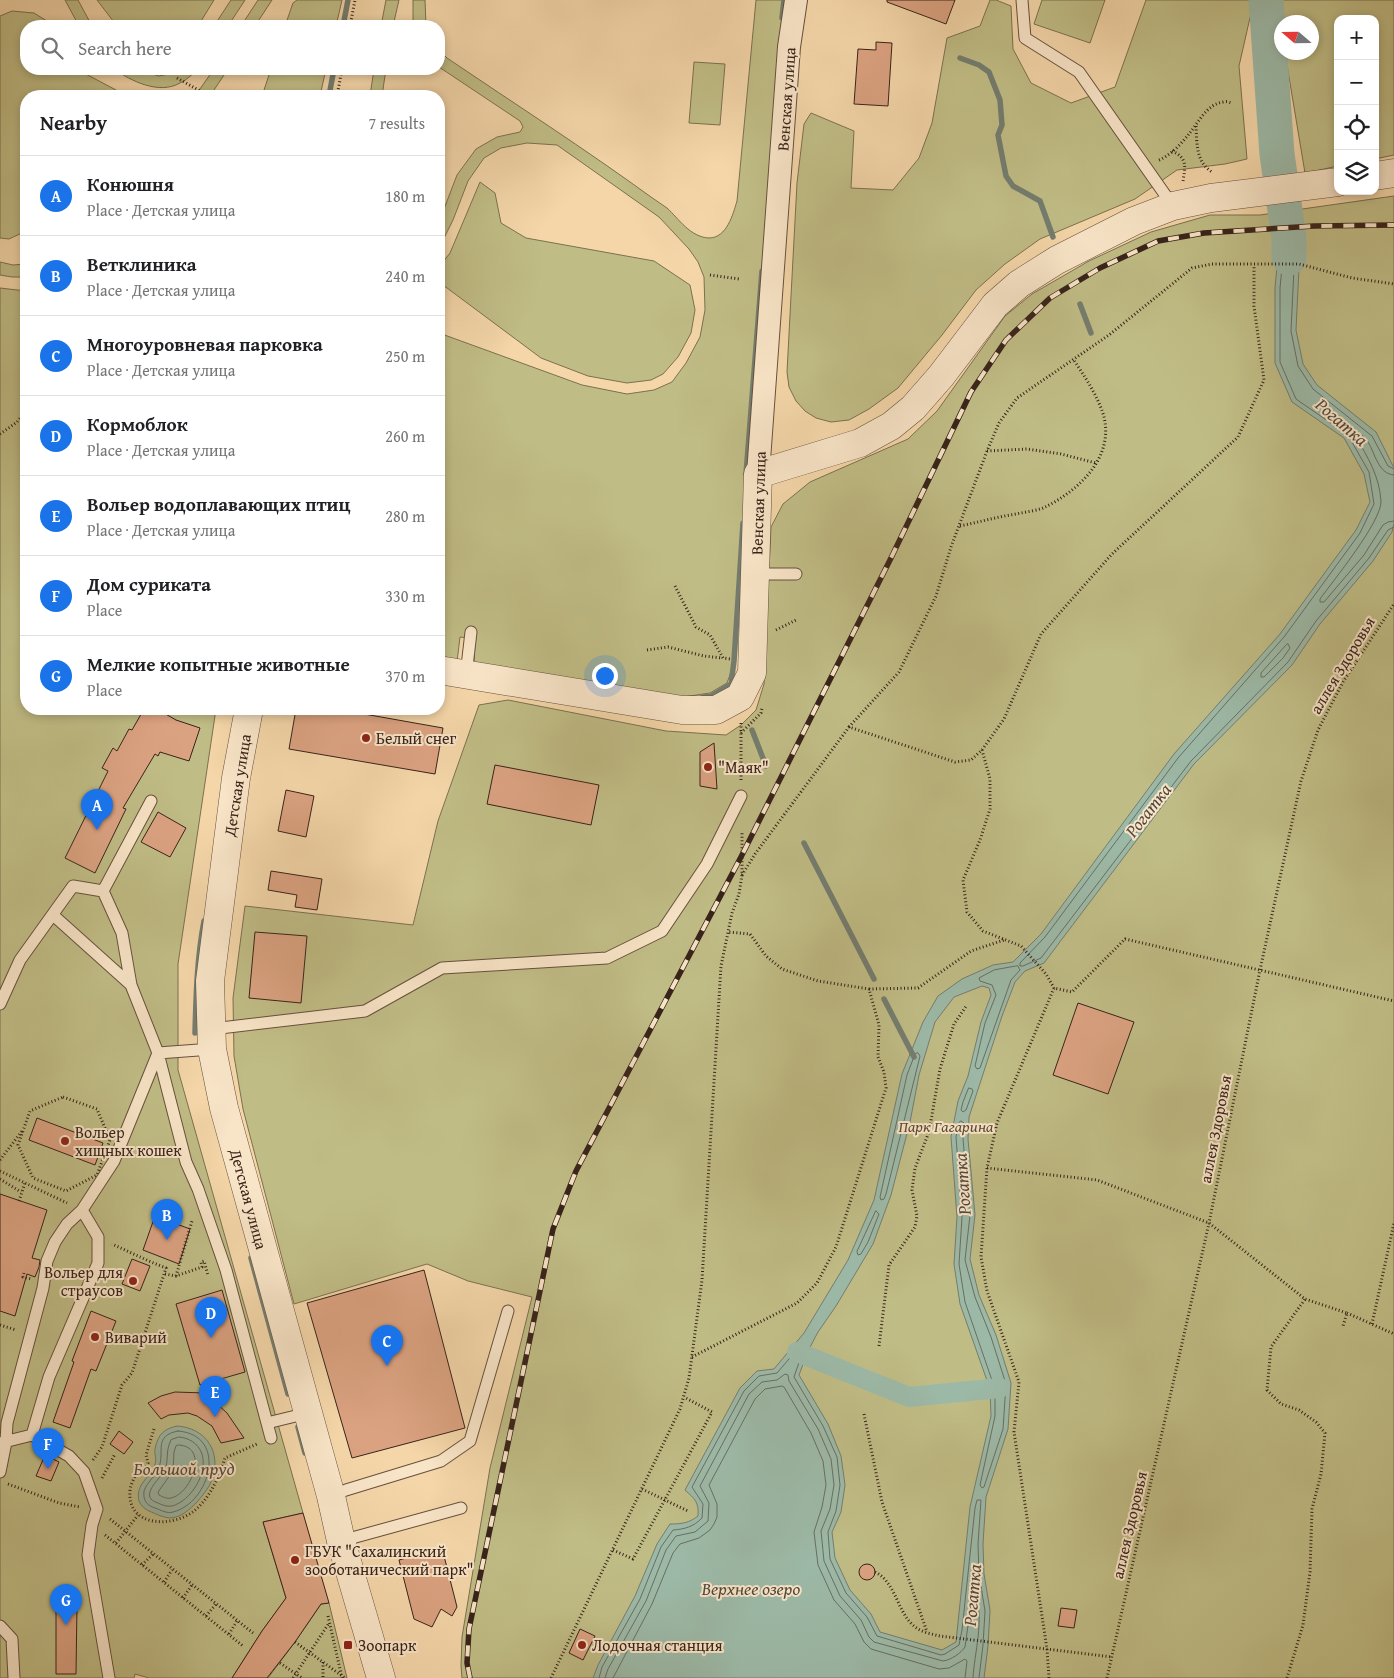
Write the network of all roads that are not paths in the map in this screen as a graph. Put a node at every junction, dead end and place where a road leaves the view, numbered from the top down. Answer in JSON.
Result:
{"nodes":[{"id":1,"x":796,"y":0,"type":"edge"},
{"id":2,"x":1022,"y":0,"type":"edge"},
{"id":3,"x":1394,"y":173,"type":"edge"},
{"id":4,"x":1379,"y":175,"type":"edge"},
{"id":5,"x":1334,"y":183,"type":"edge"},
{"id":6,"x":1177,"y":196,"type":"junction"},
{"id":7,"x":758,"y":474,"type":"junction"},
{"id":8,"x":755,"y":574,"type":"junction"},
{"id":9,"x":796,"y":574,"type":"dead end"},
{"id":10,"x":471,"y":632,"type":"dead end"},
{"id":11,"x":445,"y":671,"type":"edge"},
{"id":12,"x":466,"y":675,"type":"junction"},
{"id":13,"x":248,"y":715,"type":"edge"},
{"id":14,"x":741,"y":796,"type":"road end"},
{"id":15,"x":151,"y":801,"type":"dead end"},
{"id":16,"x":103,"y":891,"type":"junction"},
{"id":17,"x":53,"y":915,"type":"junction"},
{"id":18,"x":131,"y":985,"type":"junction"},
{"id":19,"x":0,"y":1004,"type":"edge"},
{"id":20,"x":212,"y":1039,"type":"junction"},
{"id":21,"x":158,"y":1053,"type":"junction"},
{"id":22,"x":82,"y":1210,"type":"junction"},
{"id":23,"x":508,"y":1311,"type":"dead end"},
{"id":24,"x":308,"y":1413,"type":"junction"},
{"id":25,"x":267,"y":1423,"type":"junction"},
{"id":26,"x":32,"y":1435,"type":"junction"},
{"id":27,"x":271,"y":1438,"type":"road end"},
{"id":28,"x":3,"y":1443,"type":"edge"},
{"id":29,"x":0,"y":1472,"type":"edge"},
{"id":30,"x":331,"y":1496,"type":"junction"},
{"id":31,"x":461,"y":1508,"type":"dead end"},
{"id":32,"x":341,"y":1541,"type":"junction"},
{"id":33,"x":0,"y":1626,"type":"edge"},
{"id":34,"x":14,"y":1678,"type":"edge"},
{"id":35,"x":109,"y":1678,"type":"edge"},
{"id":36,"x":381,"y":1678,"type":"edge"}],
"edges":[{"from":1,"to":7,"type":"street","name":"Венская улица"},
{"from":2,"to":6,"type":"lane"},
{"from":3,"to":4,"type":"street"},
{"from":5,"to":6,"type":"street"},
{"from":6,"to":7,"type":"street"},
{"from":7,"to":8,"type":"street","name":"Венская улица"},
{"from":8,"to":9,"type":"lane"},
{"from":8,"to":12,"type":"street","name":"Венская улица"},
{"from":10,"to":12,"type":"lane"},
{"from":11,"to":12,"type":"street"},
{"from":13,"to":20,"type":"street","name":"Детская улица"},
{"from":14,"to":20,"type":"lane"},
{"from":15,"to":16,"type":"lane"},
{"from":16,"to":17,"type":"lane"},
{"from":16,"to":18,"type":"lane"},
{"from":17,"to":18,"type":"lane"},
{"from":17,"to":19,"type":"lane"},
{"from":18,"to":21,"type":"lane"},
{"from":20,"to":21,"type":"lane"},
{"from":20,"to":24,"type":"street","name":"Детская улица"},
{"from":21,"to":22,"type":"lane"},
{"from":21,"to":25,"type":"lane"},
{"from":22,"to":26,"type":"lane"},
{"from":22,"to":28,"type":"lane"},
{"from":23,"to":30,"type":"lane"},
{"from":24,"to":25,"type":"lane"},
{"from":24,"to":30,"type":"street","name":"Детская улица"},
{"from":25,"to":27,"type":"lane"},
{"from":26,"to":28,"type":"lane"},
{"from":26,"to":35,"type":"lane"},
{"from":28,"to":29,"type":"lane"},
{"from":30,"to":32,"type":"street","name":"Детская улица"},
{"from":31,"to":32,"type":"lane"},
{"from":32,"to":36,"type":"street","name":"Детская улица"},
{"from":33,"to":34,"type":"lane"}]}
